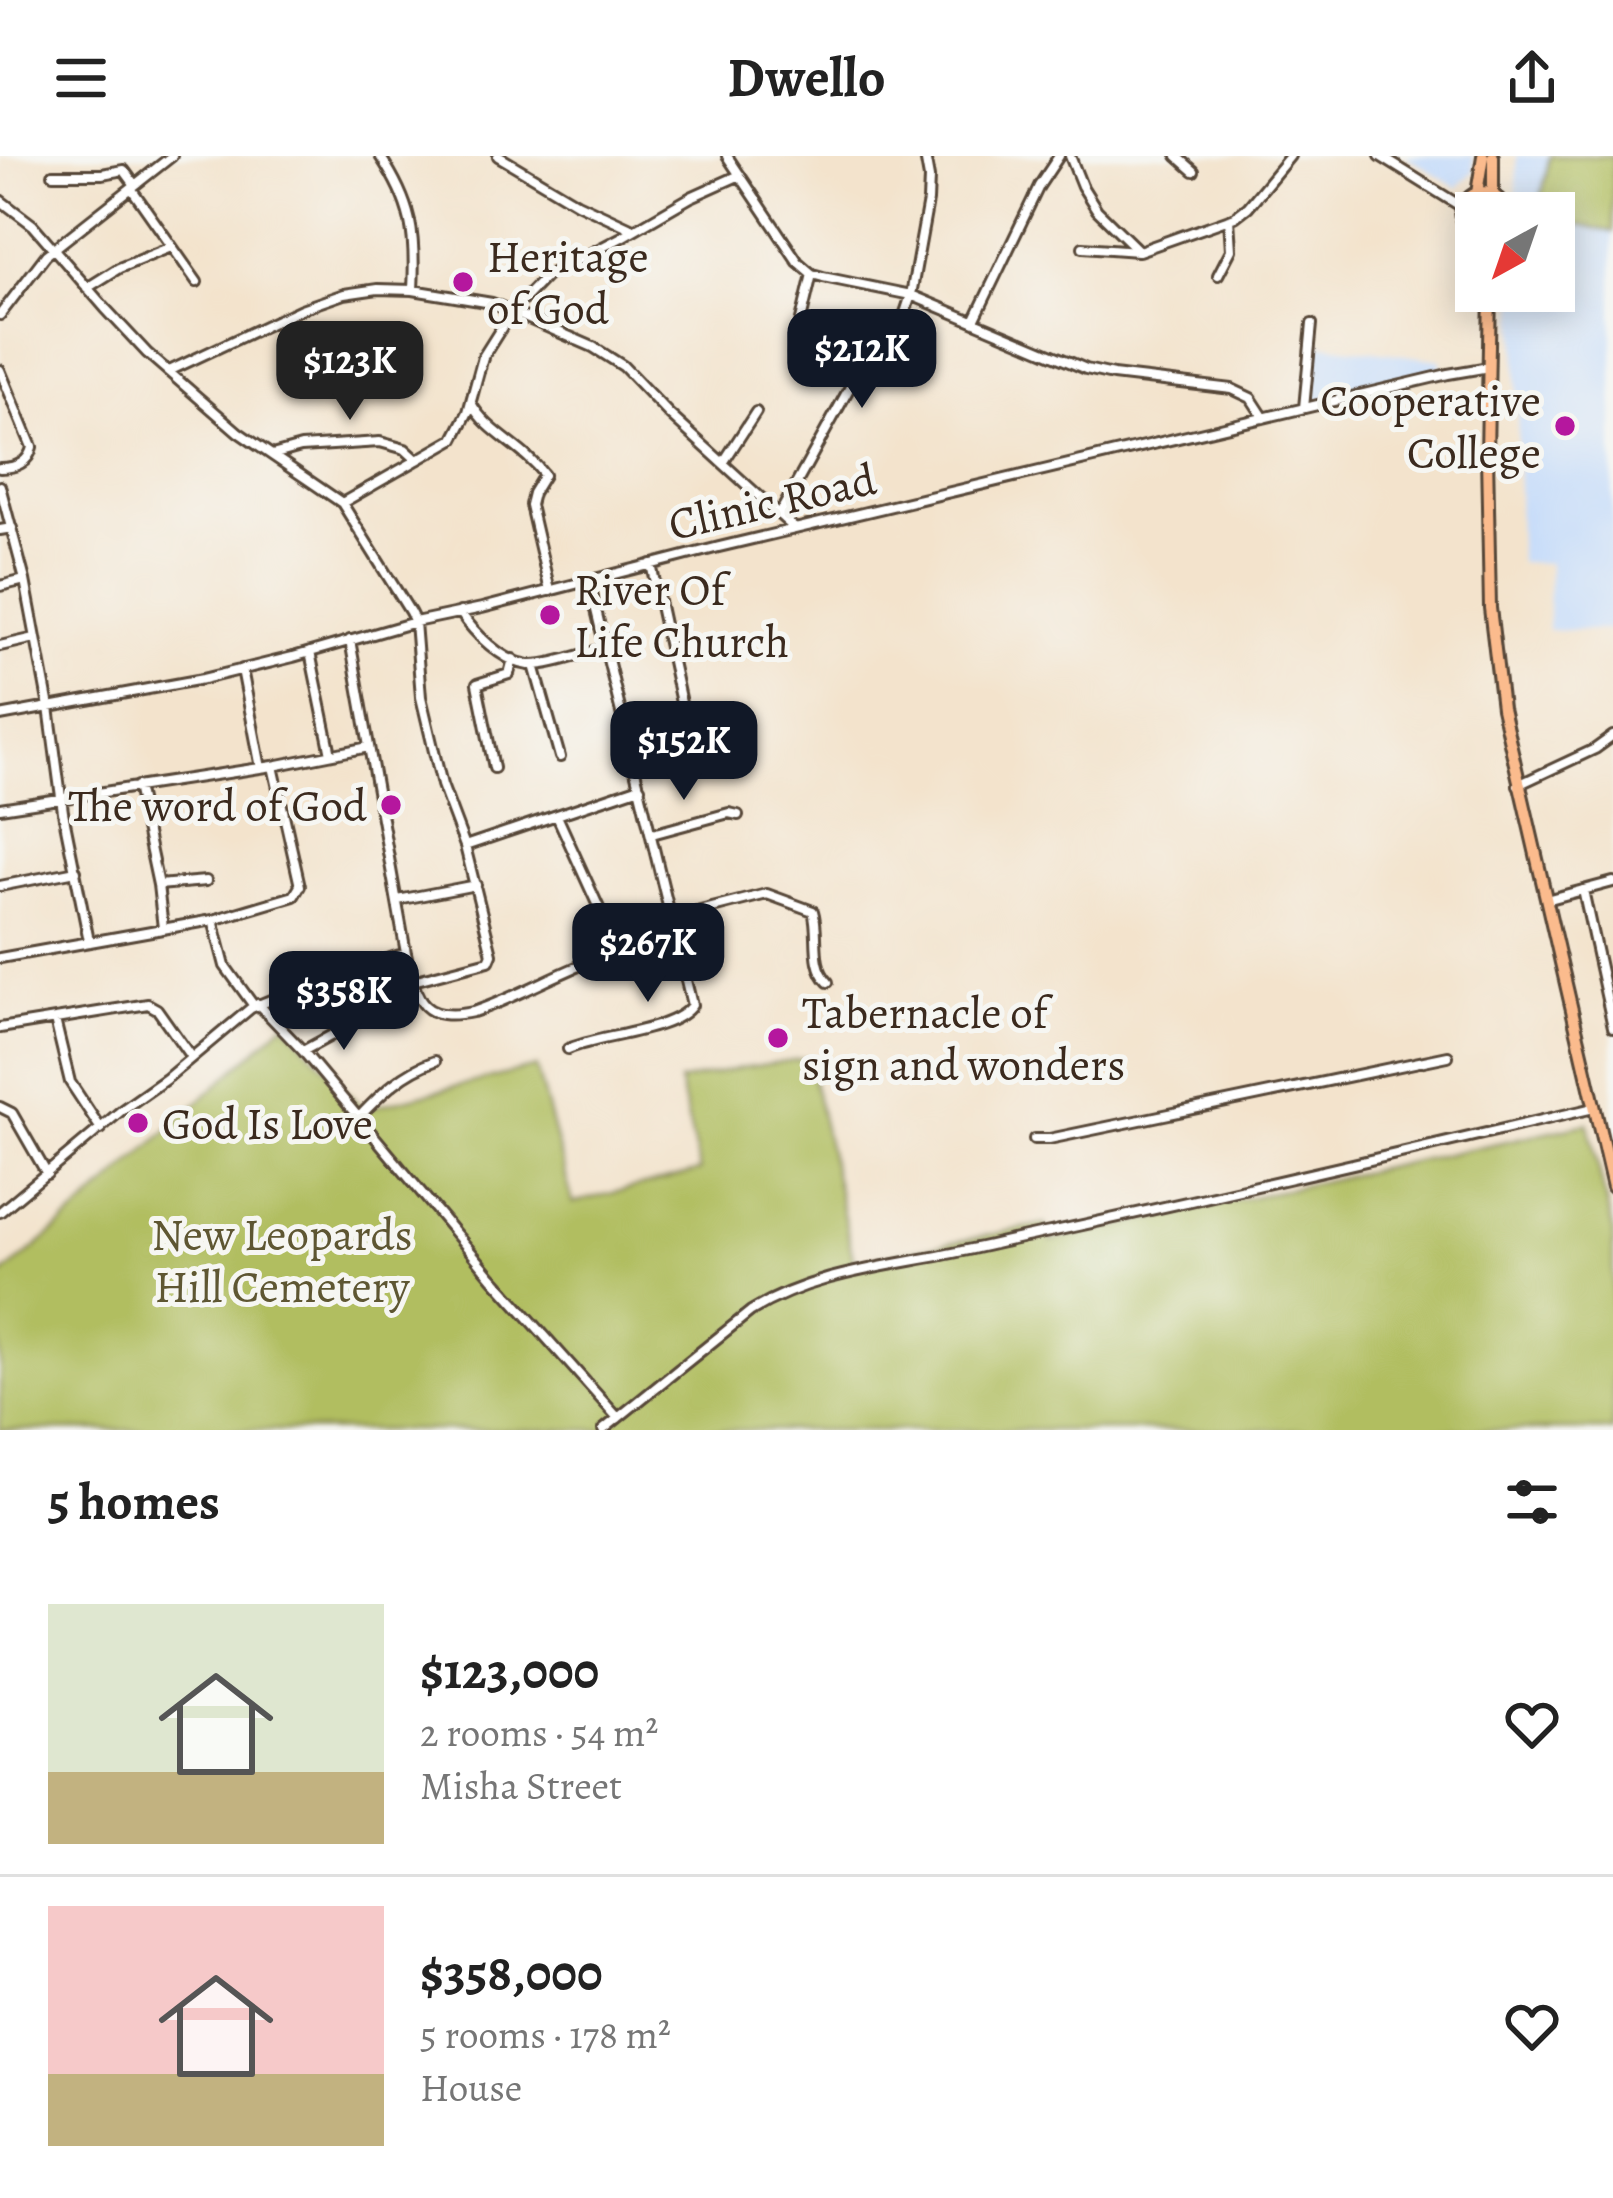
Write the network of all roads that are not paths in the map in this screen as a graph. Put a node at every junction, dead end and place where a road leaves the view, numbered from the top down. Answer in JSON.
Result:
{"nodes":[{"id":1,"x":172,"y":156,"type":"edge"},
{"id":2,"x":380,"y":156,"type":"edge"},
{"id":3,"x":498,"y":156,"type":"edge"},
{"id":4,"x":728,"y":156,"type":"edge"},
{"id":5,"x":925,"y":156,"type":"edge"},
{"id":6,"x":1059,"y":156,"type":"edge"},
{"id":7,"x":1070,"y":156,"type":"edge"},
{"id":8,"x":1178,"y":156,"type":"edge"},
{"id":9,"x":1290,"y":156,"type":"edge"},
{"id":10,"x":1380,"y":156,"type":"edge"},
{"id":11,"x":1483,"y":156,"type":"edge"},
{"id":12,"x":1493,"y":156,"type":"edge"},
{"id":13,"x":1193,"y":171,"type":"dead end"},
{"id":14,"x":53,"y":174,"type":"dead end"},
{"id":15,"x":740,"y":176,"type":"junction"},
{"id":16,"x":133,"y":186,"type":"junction"},
{"id":17,"x":1477,"y":192,"type":"edge"},
{"id":18,"x":1493,"y":192,"type":"edge"},
{"id":19,"x":0,"y":200,"type":"edge"},
{"id":20,"x":1455,"y":203,"type":"edge"},
{"id":21,"x":1229,"y":220,"type":"junction"},
{"id":22,"x":634,"y":229,"type":"junction"},
{"id":23,"x":171,"y":247,"type":"junction"},
{"id":24,"x":1082,"y":247,"type":"dead end"},
{"id":25,"x":54,"y":248,"type":"junction"},
{"id":26,"x":1139,"y":251,"type":"junction"},
{"id":27,"x":812,"y":274,"type":"junction"},
{"id":28,"x":1218,"y":275,"type":"dead end"},
{"id":29,"x":197,"y":282,"type":"dead end"},
{"id":30,"x":87,"y":288,"type":"junction"},
{"id":31,"x":413,"y":290,"type":"junction"},
{"id":32,"x":911,"y":295,"type":"junction"},
{"id":33,"x":512,"y":311,"type":"junction"},
{"id":34,"x":1490,"y":312,"type":"edge"},
{"id":35,"x":0,"y":315,"type":"edge"},
{"id":36,"x":974,"y":322,"type":"junction"},
{"id":37,"x":1312,"y":324,"type":"dead end"},
{"id":38,"x":793,"y":354,"type":"dead end"},
{"id":39,"x":1489,"y":367,"type":"junction"},
{"id":40,"x":0,"y":370,"type":"edge"},
{"id":41,"x":169,"y":371,"type":"junction"},
{"id":42,"x":471,"y":403,"type":"junction"},
{"id":43,"x":1304,"y":408,"type":"junction"},
{"id":44,"x":756,"y":412,"type":"dead end"},
{"id":45,"x":1264,"y":418,"type":"junction"},
{"id":46,"x":272,"y":455,"type":"junction"},
{"id":47,"x":417,"y":460,"type":"junction"},
{"id":48,"x":723,"y":463,"type":"junction"},
{"id":49,"x":0,"y":468,"type":"edge"},
{"id":50,"x":0,"y":486,"type":"edge"},
{"id":51,"x":342,"y":503,"type":"junction"},
{"id":52,"x":779,"y":515,"type":"junction"},
{"id":53,"x":12,"y":528,"type":"junction"},
{"id":54,"x":795,"y":529,"type":"junction"},
{"id":55,"x":0,"y":530,"type":"edge"},
{"id":56,"x":651,"y":564,"type":"junction"},
{"id":57,"x":25,"y":580,"type":"junction"},
{"id":58,"x":589,"y":581,"type":"junction"},
{"id":59,"x":0,"y":586,"type":"edge"},
{"id":60,"x":550,"y":591,"type":"junction"},
{"id":61,"x":460,"y":612,"type":"junction"},
{"id":62,"x":415,"y":622,"type":"junction"},
{"id":63,"x":35,"y":638,"type":"junction"},
{"id":64,"x":350,"y":640,"type":"junction"},
{"id":65,"x":0,"y":646,"type":"edge"},
{"id":66,"x":606,"y":648,"type":"junction"},
{"id":67,"x":310,"y":652,"type":"junction"},
{"id":68,"x":514,"y":659,"type":"junction"},
{"id":69,"x":534,"y":665,"type":"junction"},
{"id":70,"x":242,"y":669,"type":"junction"},
{"id":71,"x":49,"y":706,"type":"junction"},
{"id":72,"x":0,"y":716,"type":"edge"},
{"id":73,"x":1613,"y":736,"type":"edge"},
{"id":74,"x":369,"y":747,"type":"junction"},
{"id":75,"x":331,"y":754,"type":"junction"},
{"id":76,"x":560,"y":757,"type":"dead end"},
{"id":77,"x":635,"y":765,"type":"junction"},
{"id":78,"x":274,"y":766,"type":"junction"},
{"id":79,"x":261,"y":768,"type":"junction"},
{"id":80,"x":494,"y":768,"type":"dead end"},
{"id":81,"x":1518,"y":785,"type":"junction"},
{"id":82,"x":137,"y":786,"type":"junction"},
{"id":83,"x":640,"y":787,"type":"junction"},
{"id":84,"x":61,"y":800,"type":"junction"},
{"id":85,"x":0,"y":808,"type":"edge"},
{"id":86,"x":738,"y":815,"type":"dead end"},
{"id":87,"x":556,"y":816,"type":"junction"},
{"id":88,"x":652,"y":834,"type":"junction"},
{"id":89,"x":465,"y":846,"type":"junction"},
{"id":90,"x":76,"y":871,"type":"junction"},
{"id":91,"x":206,"y":880,"type":"dead end"},
{"id":92,"x":1613,"y":882,"type":"edge"},
{"id":93,"x":158,"y":885,"type":"junction"},
{"id":94,"x":476,"y":885,"type":"junction"},
{"id":95,"x":0,"y":886,"type":"edge"},
{"id":96,"x":1582,"y":890,"type":"junction"},
{"id":97,"x":398,"y":900,"type":"junction"},
{"id":98,"x":1546,"y":900,"type":"junction"},
{"id":99,"x":673,"y":918,"type":"junction"},
{"id":100,"x":213,"y":920,"type":"junction"},
{"id":101,"x":163,"y":928,"type":"junction"},
{"id":102,"x":89,"y":941,"type":"junction"},
{"id":103,"x":679,"y":944,"type":"junction"},
{"id":104,"x":619,"y":952,"type":"junction"},
{"id":105,"x":406,"y":953,"type":"junction"},
{"id":106,"x":0,"y":958,"type":"edge"},
{"id":107,"x":413,"y":981,"type":"junction"},
{"id":108,"x":828,"y":982,"type":"dead end"},
{"id":109,"x":256,"y":1005,"type":"junction"},
{"id":110,"x":363,"y":1018,"type":"dead end"},
{"id":111,"x":56,"y":1019,"type":"junction"},
{"id":112,"x":0,"y":1028,"type":"edge"},
{"id":113,"x":1613,"y":1028,"type":"edge"},
{"id":114,"x":568,"y":1049,"type":"dead end"},
{"id":115,"x":303,"y":1051,"type":"junction"},
{"id":116,"x":1448,"y":1056,"type":"dead end"},
{"id":117,"x":190,"y":1057,"type":"junction"},
{"id":118,"x":436,"y":1061,"type":"dead end"},
{"id":119,"x":0,"y":1107,"type":"edge"},
{"id":120,"x":1594,"y":1108,"type":"junction"},
{"id":121,"x":359,"y":1117,"type":"junction"},
{"id":122,"x":100,"y":1129,"type":"junction"},
{"id":123,"x":1034,"y":1139,"type":"dead end"},
{"id":124,"x":47,"y":1174,"type":"junction"},
{"id":125,"x":1613,"y":1187,"type":"edge"},
{"id":126,"x":0,"y":1212,"type":"edge"},
{"id":127,"x":618,"y":1418,"type":"junction"},
{"id":128,"x":603,"y":1430,"type":"edge"}],
"edges":[{"from":1,"to":16,"type":"street"},
{"from":2,"to":31,"type":"street"},
{"from":3,"to":22,"type":"street"},
{"from":4,"to":15,"type":"street"},
{"from":5,"to":32,"type":"street"},
{"from":6,"to":36,"type":"street"},
{"from":7,"to":26,"type":"street"},
{"from":8,"to":13,"type":"street"},
{"from":9,"to":21,"type":"street"},
{"from":10,"to":20,"type":"street"},
{"from":11,"to":17,"type":"main road"},
{"from":12,"to":18,"type":"main road"},
{"from":14,"to":16,"type":"street"},
{"from":15,"to":22,"type":"street"},
{"from":15,"to":27,"type":"street"},
{"from":16,"to":23,"type":"street"},
{"from":16,"to":25,"type":"street"},
{"from":19,"to":25,"type":"street"},
{"from":21,"to":26,"type":"street"},
{"from":21,"to":28,"type":"street"},
{"from":22,"to":33,"type":"street"},
{"from":23,"to":29,"type":"street"},
{"from":23,"to":30,"type":"street"},
{"from":24,"to":26,"type":"street"},
{"from":25,"to":30,"type":"street"},
{"from":25,"to":35,"type":"street"},
{"from":27,"to":32,"type":"street"},
{"from":27,"to":38,"type":"street"},
{"from":30,"to":41,"type":"street"},
{"from":31,"to":33,"type":"street"},
{"from":31,"to":41,"type":"street"},
{"from":32,"to":36,"type":"street"},
{"from":32,"to":52,"type":"street"},
{"from":33,"to":42,"type":"street"},
{"from":33,"to":48,"type":"street"},
{"from":34,"to":39,"type":"main road"},
{"from":36,"to":45,"type":"street"},
{"from":37,"to":43,"type":"street"},
{"from":39,"to":43,"type":"street","name":"Clinic Road"},
{"from":39,"to":81,"type":"main road"},
{"from":40,"to":49,"type":"street"},
{"from":41,"to":46,"type":"street"},
{"from":42,"to":47,"type":"street"},
{"from":42,"to":60,"type":"street"},
{"from":43,"to":45,"type":"street","name":"Clinic Road"},
{"from":44,"to":48,"type":"street"},
{"from":45,"to":54,"type":"street","name":"Clinic Road"},
{"from":46,"to":47,"type":"street"},
{"from":46,"to":51,"type":"street"},
{"from":47,"to":51,"type":"street"},
{"from":48,"to":52,"type":"street"},
{"from":50,"to":53,"type":"street"},
{"from":51,"to":62,"type":"street"},
{"from":52,"to":54,"type":"street"},
{"from":53,"to":55,"type":"street"},
{"from":53,"to":57,"type":"street"},
{"from":54,"to":56,"type":"street","name":"Clinic Road"},
{"from":56,"to":58,"type":"street","name":"Clinic Road"},
{"from":56,"to":77,"type":"street"},
{"from":57,"to":59,"type":"street"},
{"from":57,"to":63,"type":"street"},
{"from":58,"to":60,"type":"street","name":"Clinic Road"},
{"from":58,"to":66,"type":"street"},
{"from":60,"to":61,"type":"street","name":"Clinic Road"},
{"from":61,"to":62,"type":"street","name":"Clinic Road"},
{"from":61,"to":68,"type":"street"},
{"from":62,"to":64,"type":"street","name":"Clinic Road"},
{"from":62,"to":89,"type":"street"},
{"from":63,"to":65,"type":"street"},
{"from":63,"to":71,"type":"street"},
{"from":64,"to":67,"type":"street","name":"Clinic Road"},
{"from":64,"to":74,"type":"street"},
{"from":66,"to":69,"type":"street"},
{"from":66,"to":77,"type":"street"},
{"from":67,"to":70,"type":"street","name":"Clinic Road"},
{"from":67,"to":75,"type":"street"},
{"from":68,"to":69,"type":"street"},
{"from":68,"to":80,"type":"street"},
{"from":69,"to":76,"type":"street"},
{"from":70,"to":71,"type":"street","name":"Clinic Road"},
{"from":70,"to":79,"type":"street"},
{"from":71,"to":72,"type":"street","name":"Clinic Road"},
{"from":71,"to":84,"type":"street"},
{"from":73,"to":81,"type":"street"},
{"from":74,"to":75,"type":"street"},
{"from":74,"to":97,"type":"street"},
{"from":75,"to":78,"type":"street"},
{"from":77,"to":83,"type":"street"},
{"from":78,"to":79,"type":"street"},
{"from":78,"to":100,"type":"street"},
{"from":79,"to":82,"type":"street"},
{"from":81,"to":98,"type":"main road"},
{"from":82,"to":84,"type":"street"},
{"from":82,"to":93,"type":"street"},
{"from":83,"to":87,"type":"street"},
{"from":83,"to":88,"type":"street"},
{"from":84,"to":85,"type":"street"},
{"from":84,"to":90,"type":"street"},
{"from":86,"to":88,"type":"street"},
{"from":87,"to":89,"type":"street"},
{"from":87,"to":104,"type":"street"},
{"from":88,"to":99,"type":"street"},
{"from":89,"to":94,"type":"street"},
{"from":90,"to":95,"type":"street"},
{"from":90,"to":102,"type":"street"},
{"from":91,"to":93,"type":"street"},
{"from":92,"to":96,"type":"street"},
{"from":93,"to":101,"type":"street"},
{"from":94,"to":97,"type":"street"},
{"from":94,"to":107,"type":"street"},
{"from":96,"to":98,"type":"street"},
{"from":96,"to":113,"type":"street"},
{"from":97,"to":105,"type":"street"},
{"from":98,"to":120,"type":"main road"},
{"from":99,"to":103,"type":"street"},
{"from":99,"to":108,"type":"street"},
{"from":100,"to":101,"type":"street"},
{"from":100,"to":109,"type":"street"},
{"from":101,"to":102,"type":"street"},
{"from":102,"to":106,"type":"street"},
{"from":103,"to":104,"type":"street"},
{"from":103,"to":114,"type":"street"},
{"from":104,"to":107,"type":"street"},
{"from":105,"to":107,"type":"street"},
{"from":105,"to":109,"type":"street"},
{"from":109,"to":115,"type":"street"},
{"from":109,"to":117,"type":"street"},
{"from":110,"to":115,"type":"street"},
{"from":111,"to":112,"type":"street"},
{"from":111,"to":117,"type":"street"},
{"from":111,"to":122,"type":"street"},
{"from":115,"to":121,"type":"street"},
{"from":116,"to":123,"type":"street"},
{"from":117,"to":122,"type":"street"},
{"from":118,"to":121,"type":"street"},
{"from":119,"to":124,"type":"street"},
{"from":120,"to":125,"type":"main road"},
{"from":120,"to":127,"type":"street"},
{"from":121,"to":127,"type":"street"},
{"from":122,"to":124,"type":"street"},
{"from":124,"to":126,"type":"street"},
{"from":127,"to":128,"type":"street"}]}
